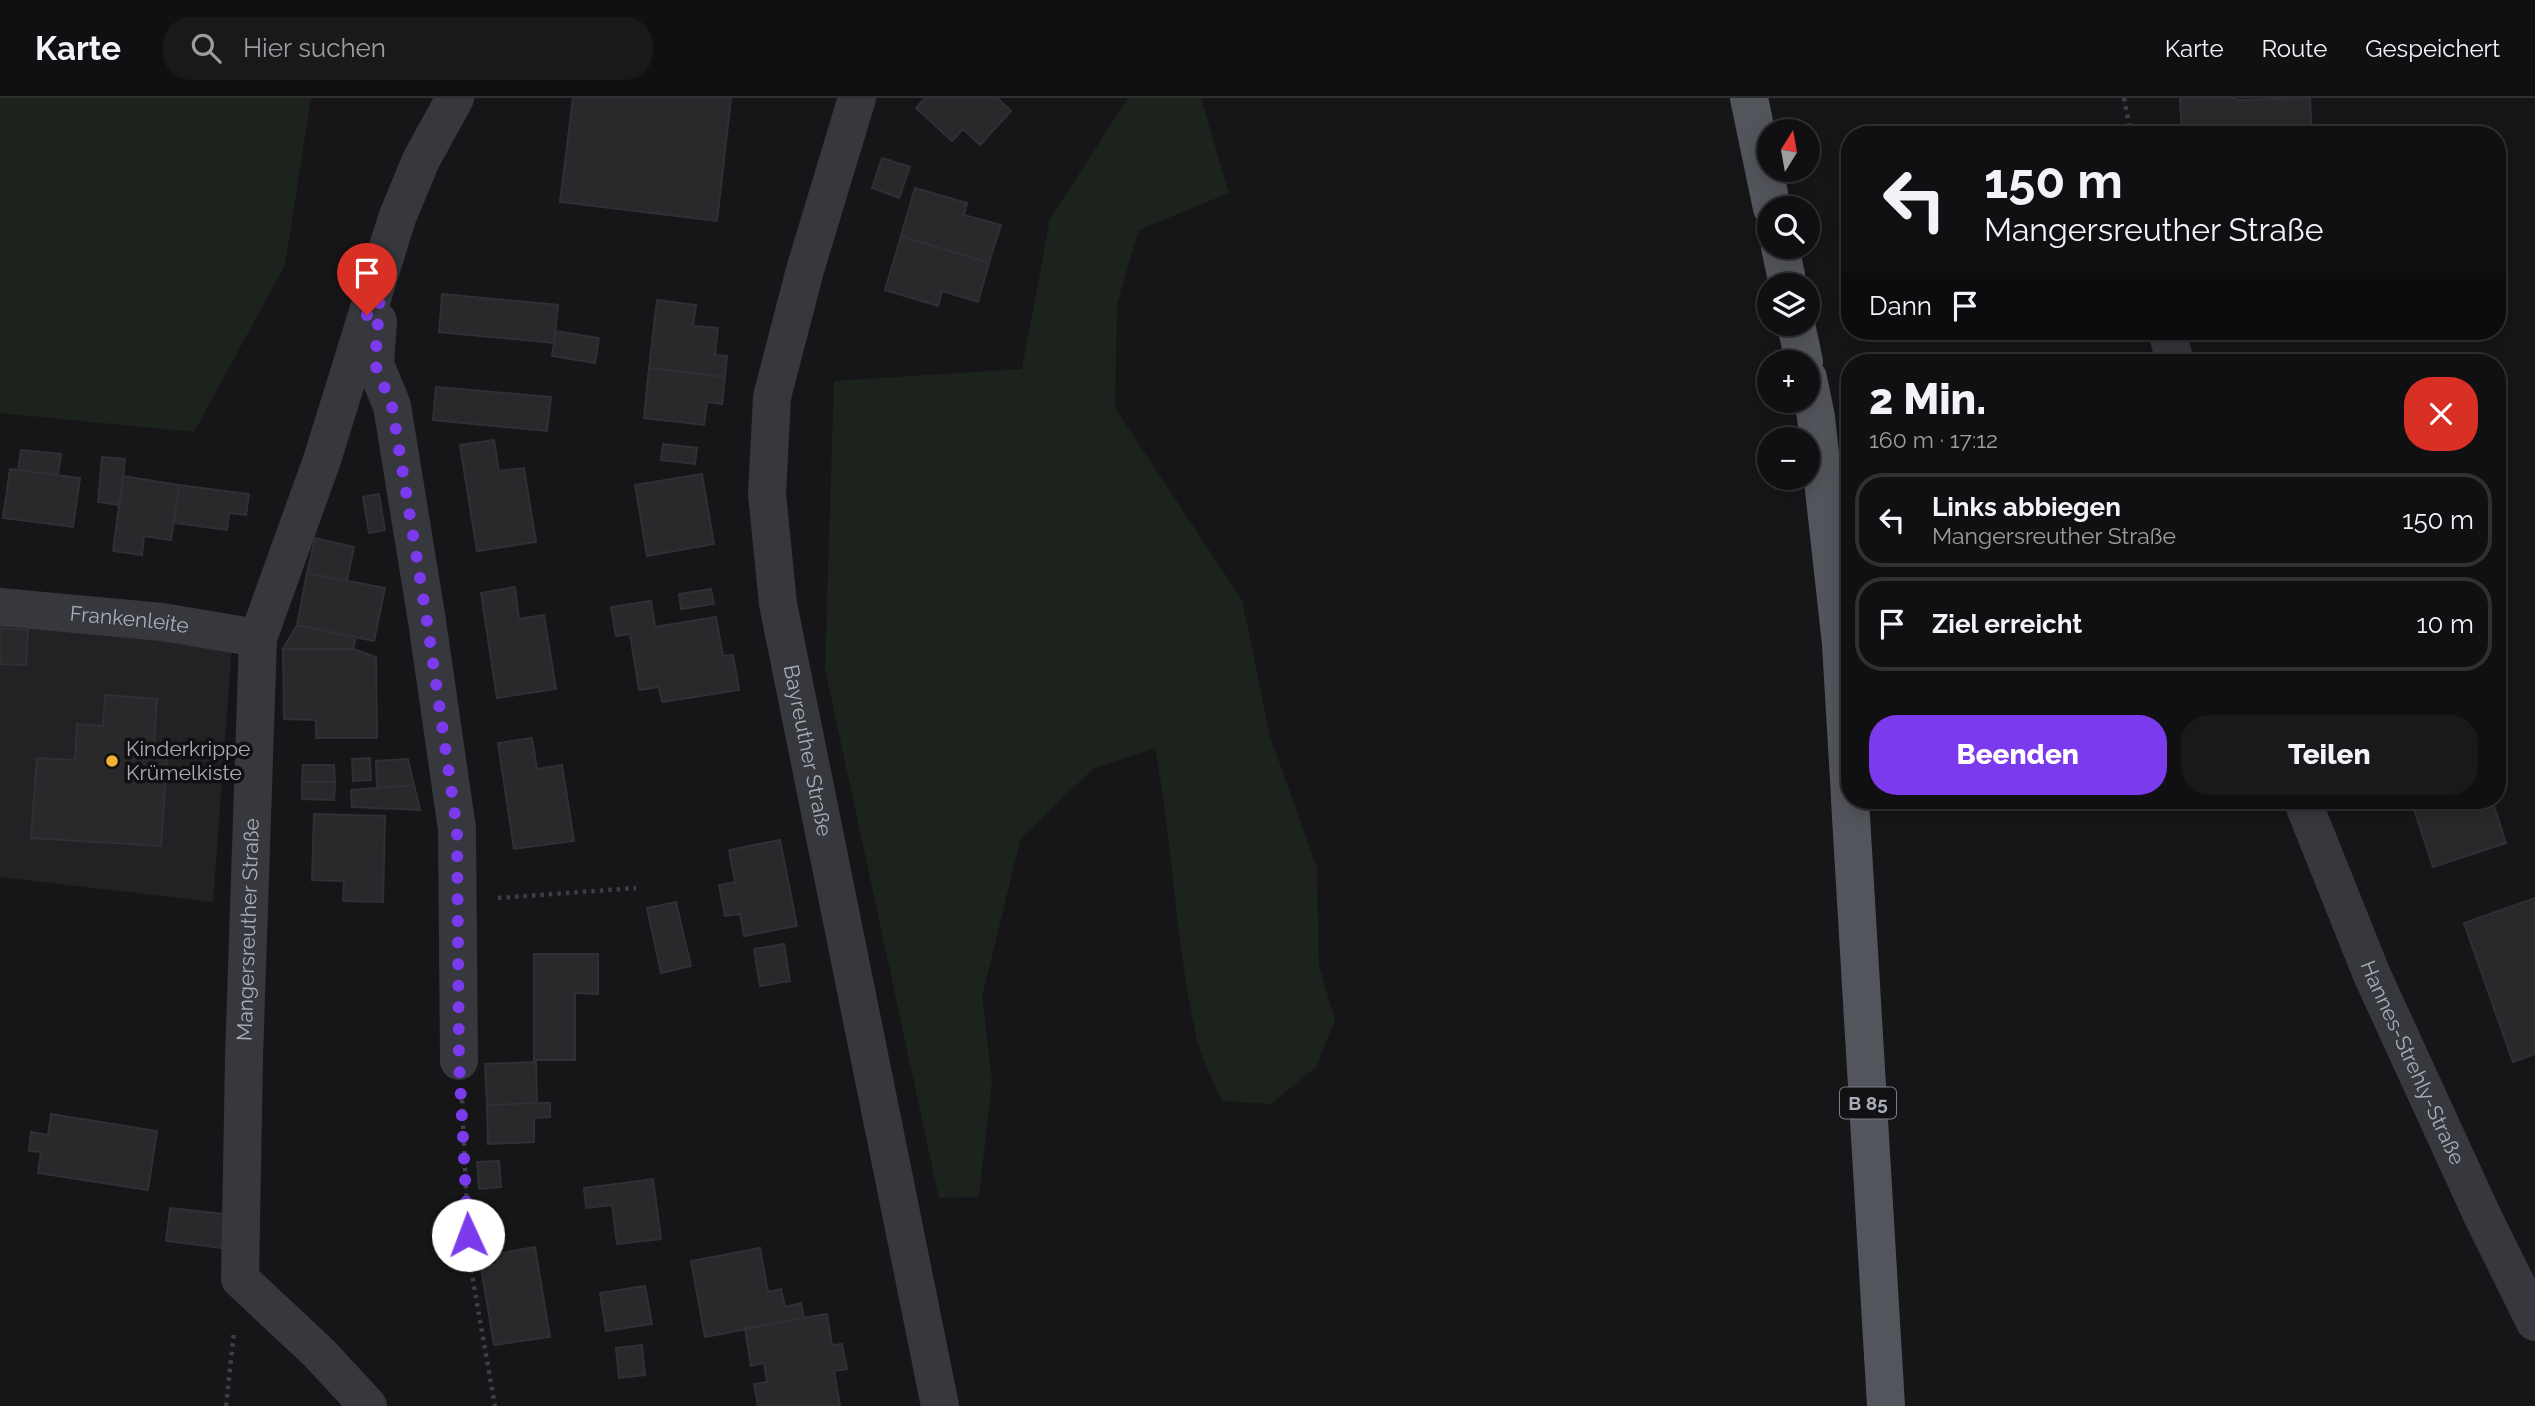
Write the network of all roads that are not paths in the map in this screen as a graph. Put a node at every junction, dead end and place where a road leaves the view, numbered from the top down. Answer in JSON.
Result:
{"nodes":[{"id":1,"x":456,"y":98,"type":"edge"},
{"id":2,"x":857,"y":98,"type":"edge"},
{"id":3,"x":1749,"y":98,"type":"edge"},
{"id":4,"x":1769,"y":196,"type":"edge"},
{"id":5,"x":382,"y":267,"type":"junction"},
{"id":6,"x":1815,"y":413,"type":"edge"},
{"id":7,"x":0,"y":607,"type":"edge"},
{"id":8,"x":258,"y":638,"type":"junction"},
{"id":9,"x":1841,"y":659,"type":"edge"},
{"id":10,"x":1851,"y":809,"type":"edge"},
{"id":11,"x":2306,"y":809,"type":"edge"},
{"id":12,"x":459,"y":1061,"type":"road end"},
{"id":13,"x":2535,"y":1322,"type":"edge"},
{"id":14,"x":368,"y":1406,"type":"edge"},
{"id":15,"x":940,"y":1406,"type":"edge"},
{"id":16,"x":1886,"y":1406,"type":"edge"}],
"edges":[{"from":1,"to":5,"type":"street","name":"Mangersreuther Straße"},
{"from":2,"to":15,"type":"street","name":"Bayreuther Straße"},
{"from":3,"to":4,"type":"main road"},
{"from":5,"to":8,"type":"street","name":"Mangersreuther Straße"},
{"from":5,"to":12,"type":"street"},
{"from":6,"to":9,"type":"main road","number":"B 85"},
{"from":7,"to":8,"type":"street","name":"Frankenleite"},
{"from":8,"to":14,"type":"street","name":"Mangersreuther Straße"},
{"from":10,"to":16,"type":"main road","number":"B 85"},
{"from":11,"to":13,"type":"street","name":"Hannes-Strehly-Straße"}]}
